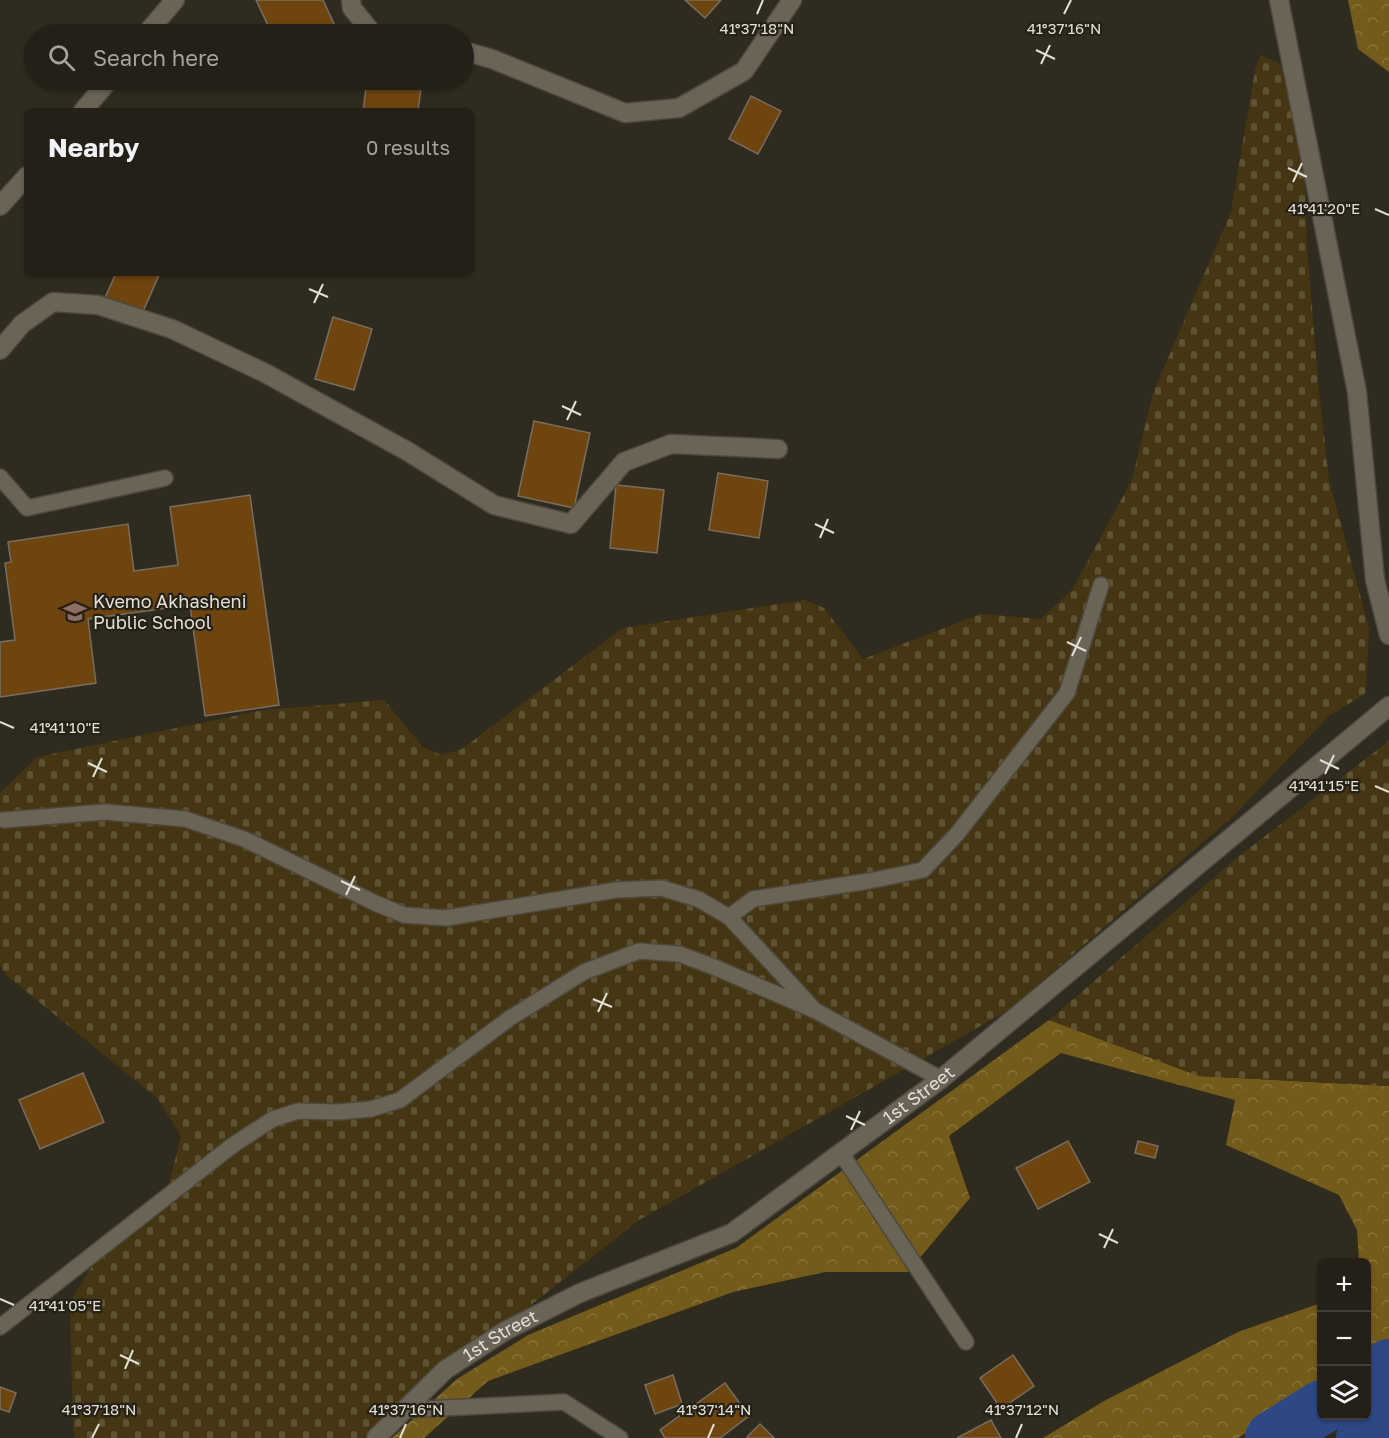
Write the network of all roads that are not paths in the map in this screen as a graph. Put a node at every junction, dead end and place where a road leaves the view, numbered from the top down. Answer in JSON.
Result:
{"nodes":[{"id":1,"x":175,"y":0,"type":"edge"},
{"id":2,"x":351,"y":0,"type":"edge"},
{"id":3,"x":792,"y":0,"type":"edge"},
{"id":4,"x":1279,"y":0,"type":"edge"},
{"id":5,"x":155,"y":24,"type":"edge"},
{"id":6,"x":365,"y":24,"type":"edge"},
{"id":7,"x":474,"y":54,"type":"edge"},
{"id":8,"x":101,"y":90,"type":"edge"},
{"id":9,"x":86,"y":108,"type":"edge"},
{"id":10,"x":24,"y":179,"type":"edge"},
{"id":11,"x":0,"y":206,"type":"edge"},
{"id":12,"x":0,"y":350,"type":"edge"},
{"id":13,"x":777,"y":449,"type":"dead end"},
{"id":14,"x":0,"y":477,"type":"edge"},
{"id":15,"x":165,"y":477,"type":"dead end"},
{"id":16,"x":1101,"y":585,"type":"dead end"},
{"id":17,"x":1389,"y":635,"type":"edge"},
{"id":18,"x":1389,"y":706,"type":"edge"},
{"id":19,"x":3,"y":820,"type":"dead end"},
{"id":20,"x":729,"y":916,"type":"junction"},
{"id":21,"x":816,"y":1011,"type":"junction"},
{"id":22,"x":941,"y":1079,"type":"junction"},
{"id":23,"x":840,"y":1153,"type":"junction"},
{"id":24,"x":0,"y":1327,"type":"edge"},
{"id":25,"x":966,"y":1342,"type":"dead end"},
{"id":26,"x":403,"y":1410,"type":"junction"},
{"id":27,"x":376,"y":1438,"type":"edge"},
{"id":28,"x":621,"y":1438,"type":"edge"}],
"edges":[{"from":1,"to":5,"type":"street"},
{"from":2,"to":6,"type":"street"},
{"from":3,"to":7,"type":"street"},
{"from":4,"to":17,"type":"street"},
{"from":8,"to":9,"type":"street"},
{"from":10,"to":11,"type":"street"},
{"from":12,"to":13,"type":"street"},
{"from":14,"to":15,"type":"lane"},
{"from":16,"to":20,"type":"lane"},
{"from":18,"to":22,"type":"street","name":"1st Street"},
{"from":19,"to":20,"type":"lane"},
{"from":20,"to":21,"type":"lane"},
{"from":21,"to":22,"type":"lane"},
{"from":21,"to":24,"type":"lane"},
{"from":22,"to":23,"type":"street","name":"1st Street"},
{"from":23,"to":25,"type":"lane"},
{"from":23,"to":26,"type":"street","name":"1st Street"},
{"from":26,"to":27,"type":"street","name":"1st Street"},
{"from":26,"to":28,"type":"lane"}]}
